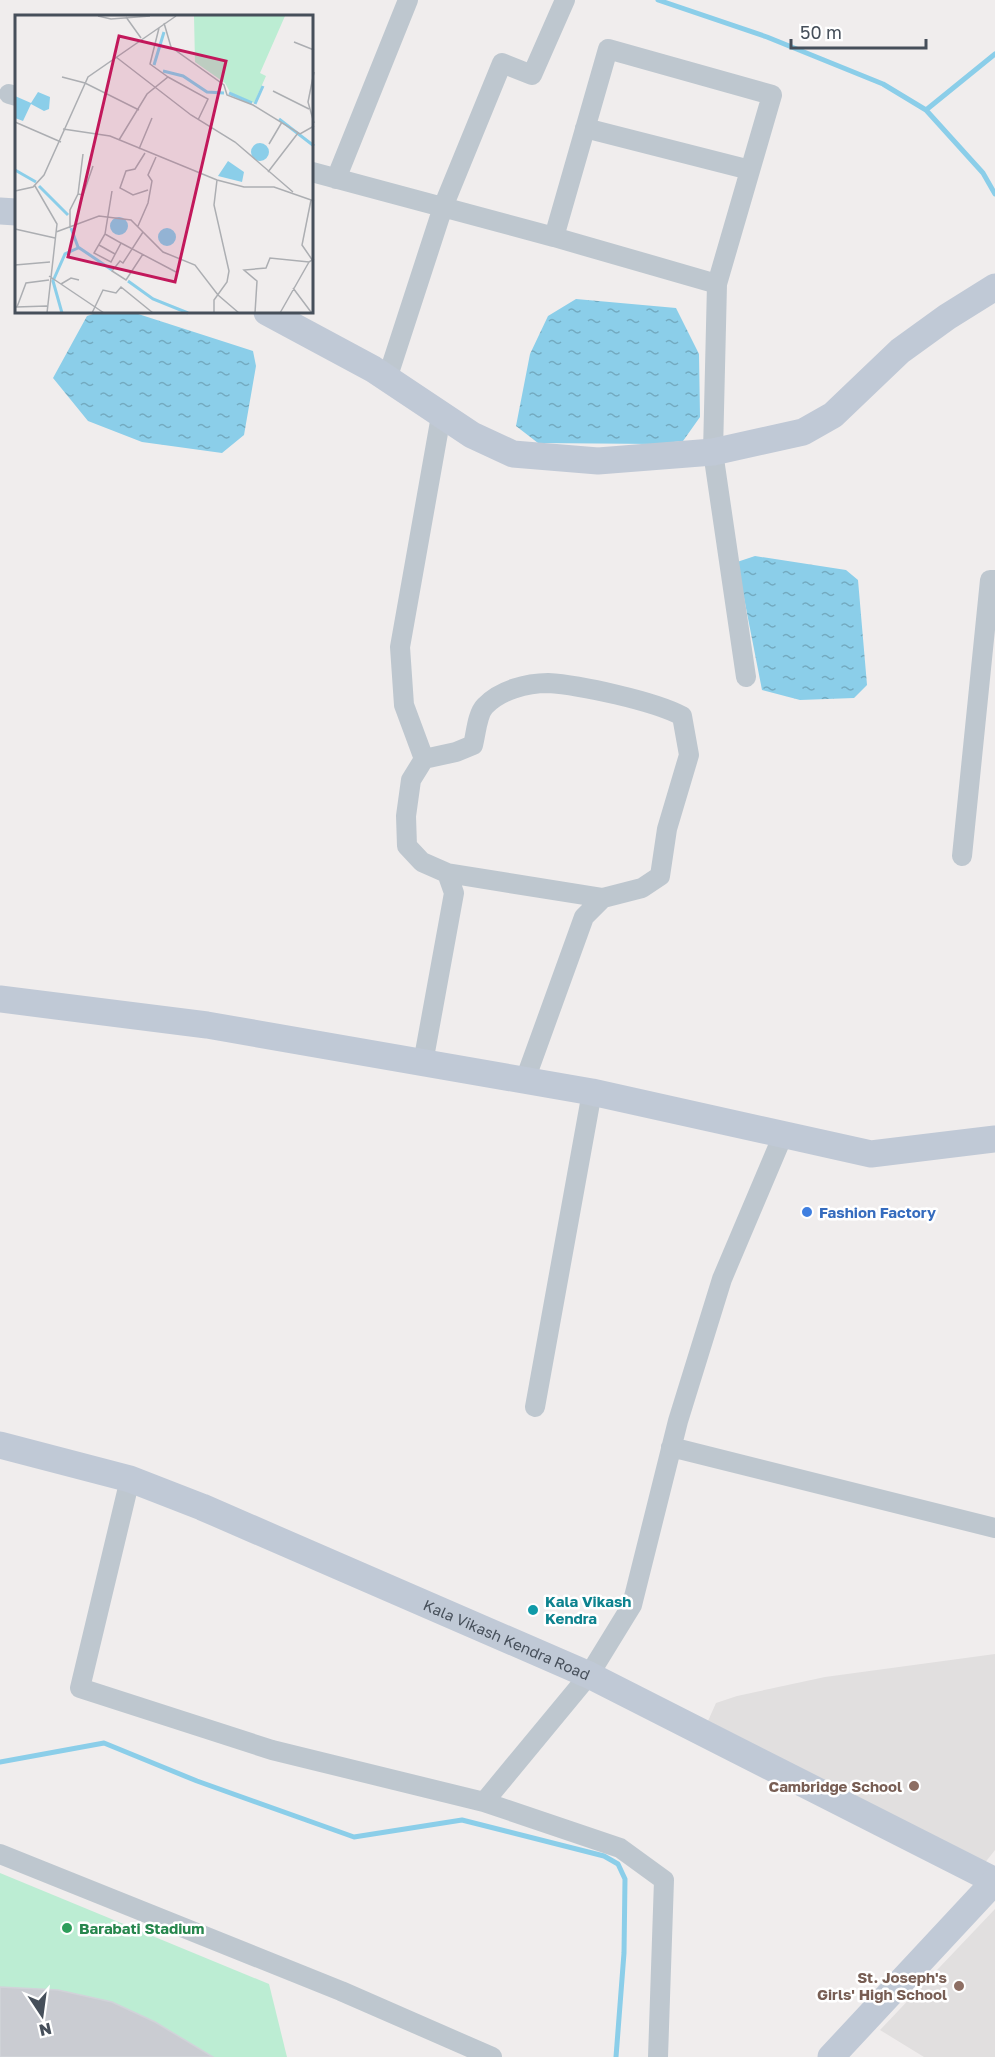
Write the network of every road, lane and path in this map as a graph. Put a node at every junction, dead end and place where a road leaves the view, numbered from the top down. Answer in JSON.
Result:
{"nodes":[{"id":1,"x":408,"y":0,"type":"edge"},
{"id":2,"x":565,"y":0,"type":"edge"},
{"id":3,"x":585,"y":128,"type":"junction"},
{"id":4,"x":750,"y":170,"type":"junction"},
{"id":5,"x":314,"y":172,"type":"edge"},
{"id":6,"x":336,"y":178,"type":"junction"},
{"id":7,"x":443,"y":207,"type":"junction"},
{"id":8,"x":0,"y":211,"type":"edge"},
{"id":9,"x":15,"y":212,"type":"edge"},
{"id":10,"x":554,"y":237,"type":"junction"},
{"id":11,"x":717,"y":284,"type":"junction"},
{"id":12,"x":995,"y":287,"type":"edge"},
{"id":13,"x":271,"y":314,"type":"edge"},
{"id":14,"x":387,"y":379,"type":"junction"},
{"id":15,"x":441,"y":416,"type":"junction"},
{"id":16,"x":713,"y":452,"type":"junction"},
{"id":17,"x":995,"y":580,"type":"edge"},
{"id":18,"x":746,"y":677,"type":"dead end"},
{"id":19,"x":424,"y":759,"type":"junction"},
{"id":20,"x":962,"y":856,"type":"dead end"},
{"id":21,"x":447,"y":873,"type":"junction"},
{"id":22,"x":603,"y":898,"type":"junction"},
{"id":23,"x":0,"y":999,"type":"edge"},
{"id":24,"x":423,"y":1063,"type":"junction"},
{"id":25,"x":525,"y":1080,"type":"junction"},
{"id":26,"x":592,"y":1092,"type":"junction"},
{"id":27,"x":783,"y":1135,"type":"junction"},
{"id":28,"x":995,"y":1139,"type":"edge"},
{"id":29,"x":535,"y":1407,"type":"dead end"},
{"id":30,"x":0,"y":1445,"type":"edge"},
{"id":31,"x":671,"y":1447,"type":"junction"},
{"id":32,"x":130,"y":1479,"type":"junction"},
{"id":33,"x":995,"y":1528,"type":"edge"},
{"id":34,"x":590,"y":1675,"type":"junction"},
{"id":35,"x":484,"y":1802,"type":"junction"},
{"id":36,"x":0,"y":1854,"type":"edge"},
{"id":37,"x":995,"y":1881,"type":"edge"},
{"id":38,"x":492,"y":2057,"type":"edge"},
{"id":39,"x":658,"y":2057,"type":"edge"},
{"id":40,"x":831,"y":2057,"type":"edge"}],
"edges":[{"from":1,"to":6,"type":"street"},
{"from":2,"to":7,"type":"street"},
{"from":3,"to":4,"type":"street"},
{"from":3,"to":4,"type":"street"},
{"from":3,"to":10,"type":"street"},
{"from":4,"to":11,"type":"street"},
{"from":5,"to":6,"type":"street"},
{"from":6,"to":7,"type":"street"},
{"from":7,"to":10,"type":"street"},
{"from":7,"to":14,"type":"street"},
{"from":8,"to":9,"type":"street"},
{"from":10,"to":11,"type":"street"},
{"from":11,"to":16,"type":"street"},
{"from":12,"to":16,"type":"street"},
{"from":13,"to":14,"type":"street"},
{"from":14,"to":15,"type":"street"},
{"from":15,"to":16,"type":"street"},
{"from":15,"to":19,"type":"street"},
{"from":16,"to":18,"type":"street"},
{"from":17,"to":20,"type":"street"},
{"from":19,"to":21,"type":"street"},
{"from":19,"to":22,"type":"street"},
{"from":21,"to":22,"type":"street"},
{"from":21,"to":24,"type":"street"},
{"from":22,"to":25,"type":"street"},
{"from":23,"to":24,"type":"street"},
{"from":24,"to":25,"type":"street"},
{"from":25,"to":26,"type":"street"},
{"from":26,"to":27,"type":"street"},
{"from":26,"to":29,"type":"street"},
{"from":27,"to":28,"type":"street"},
{"from":27,"to":31,"type":"street"},
{"from":30,"to":32,"type":"street","name":"Kala Vikash Kendra Road"},
{"from":31,"to":33,"type":"street"},
{"from":31,"to":34,"type":"street"},
{"from":32,"to":34,"type":"street","name":"Kala Vikash Kendra Road"},
{"from":32,"to":35,"type":"street"},
{"from":34,"to":35,"type":"street"},
{"from":34,"to":37,"type":"street","name":"Kala Vikash Kendra Road"},
{"from":35,"to":39,"type":"street"},
{"from":36,"to":38,"type":"street"},
{"from":37,"to":40,"type":"street"}]}
